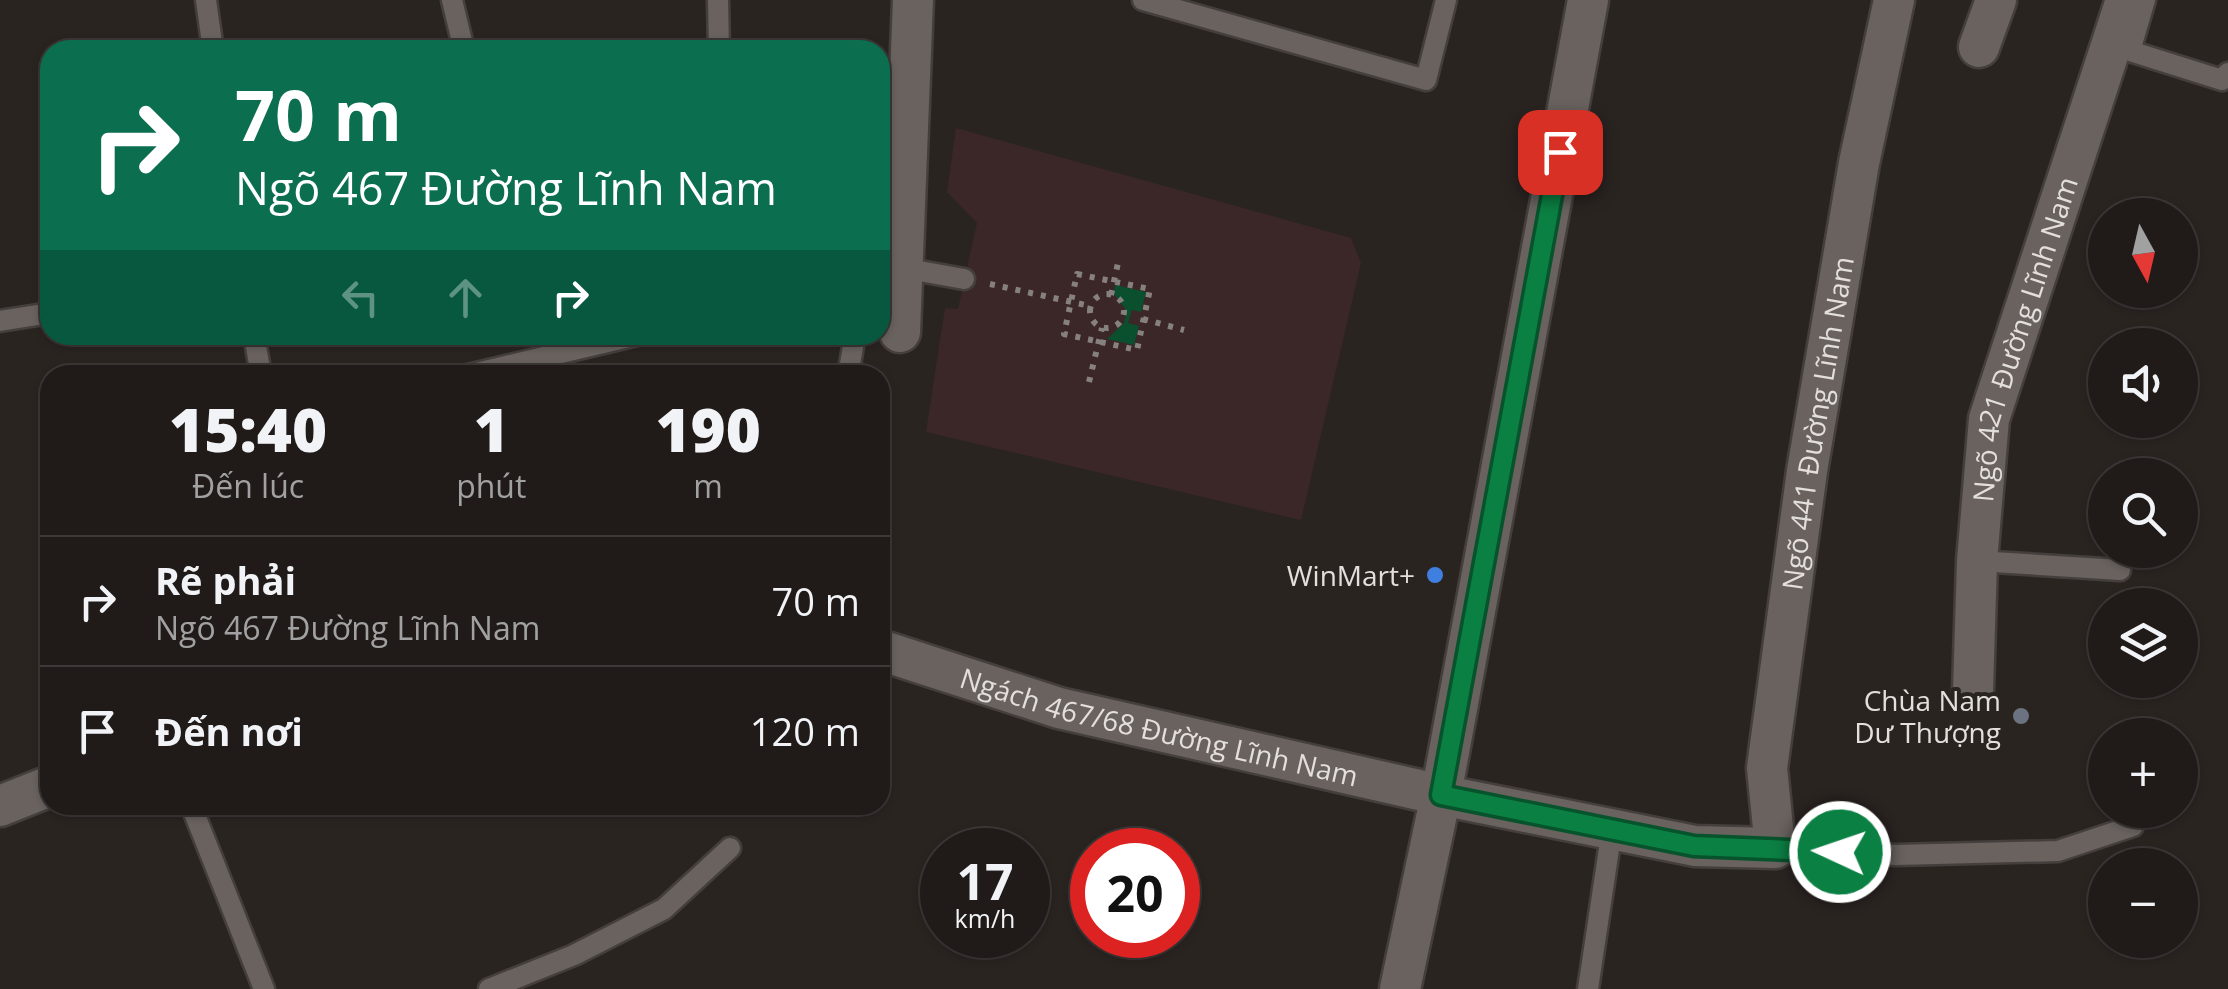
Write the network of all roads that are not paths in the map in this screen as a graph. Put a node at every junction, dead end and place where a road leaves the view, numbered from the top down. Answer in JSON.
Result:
{"nodes":[{"id":1,"x":206,"y":0,"type":"edge"},
{"id":2,"x":452,"y":0,"type":"edge"},
{"id":3,"x":718,"y":0,"type":"edge"},
{"id":4,"x":914,"y":0,"type":"edge"},
{"id":5,"x":1143,"y":0,"type":"edge"},
{"id":6,"x":1446,"y":0,"type":"edge"},
{"id":7,"x":1588,"y":0,"type":"edge"},
{"id":8,"x":1894,"y":0,"type":"edge"},
{"id":9,"x":1996,"y":0,"type":"edge"},
{"id":10,"x":2126,"y":0,"type":"edge"},
{"id":11,"x":2146,"y":0,"type":"edge"},
{"id":12,"x":212,"y":40,"type":"edge"},
{"id":13,"x":462,"y":40,"type":"edge"},
{"id":14,"x":719,"y":40,"type":"edge"},
{"id":15,"x":1979,"y":47,"type":"dead end"},
{"id":16,"x":2228,"y":72,"type":"edge"},
{"id":17,"x":964,"y":278,"type":"road end"},
{"id":18,"x":891,"y":283,"type":"edge"},
{"id":19,"x":40,"y":315,"type":"edge"},
{"id":20,"x":0,"y":321,"type":"edge"},
{"id":21,"x":900,"y":332,"type":"dead end"},
{"id":22,"x":595,"y":345,"type":"edge"},
{"id":23,"x":510,"y":365,"type":"edge"},
{"id":24,"x":1976,"y":560,"type":"junction"},
{"id":25,"x":2120,"y":570,"type":"dead end"},
{"id":26,"x":890,"y":653,"type":"edge"},
{"id":27,"x":1973,"y":690,"type":"dead end"},
{"id":28,"x":40,"y":790,"type":"edge"},
{"id":29,"x":1441,"y":795,"type":"junction"},
{"id":30,"x":0,"y":806,"type":"edge"},
{"id":31,"x":195,"y":815,"type":"edge"},
{"id":32,"x":2127,"y":828,"type":"edge"},
{"id":33,"x":1612,"y":829,"type":"junction"},
{"id":34,"x":730,"y":848,"type":"dead end"},
{"id":35,"x":1775,"y":848,"type":"junction"},
{"id":36,"x":264,"y":989,"type":"edge"},
{"id":37,"x":490,"y":989,"type":"edge"},
{"id":38,"x":1400,"y":989,"type":"edge"},
{"id":39,"x":1588,"y":989,"type":"edge"}],
"edges":[{"from":1,"to":12,"type":"lane"},
{"from":2,"to":13,"type":"lane"},
{"from":3,"to":14,"type":"lane"},
{"from":4,"to":18,"type":"street"},
{"from":5,"to":6,"type":"lane"},
{"from":7,"to":29,"type":"street"},
{"from":8,"to":35,"type":"street","name":"Ngõ 441 Đường Lĩnh Nam"},
{"from":9,"to":15,"type":"street"},
{"from":10,"to":24,"type":"street","name":"Ngõ 421 Đường Lĩnh Nam"},
{"from":11,"to":16,"type":"lane"},
{"from":17,"to":18,"type":"lane"},
{"from":18,"to":21,"type":"street"},
{"from":19,"to":20,"type":"lane"},
{"from":22,"to":23,"type":"lane"},
{"from":24,"to":25,"type":"lane"},
{"from":24,"to":27,"type":"street","name":"Ngõ 421 Đường Lĩnh Nam"},
{"from":26,"to":29,"type":"street","name":"Ngách 467/68 Đường Lĩnh Nam"},
{"from":28,"to":30,"type":"street"},
{"from":29,"to":33,"type":"street","name":"Ngách 467/68 Đường Lĩnh Nam"},
{"from":29,"to":38,"type":"street"},
{"from":31,"to":36,"type":"lane"},
{"from":32,"to":35,"type":"lane"},
{"from":33,"to":35,"type":"street","name":"Ngách 467/68 Đường Lĩnh Nam"},
{"from":33,"to":39,"type":"lane"},
{"from":34,"to":37,"type":"lane"}]}
